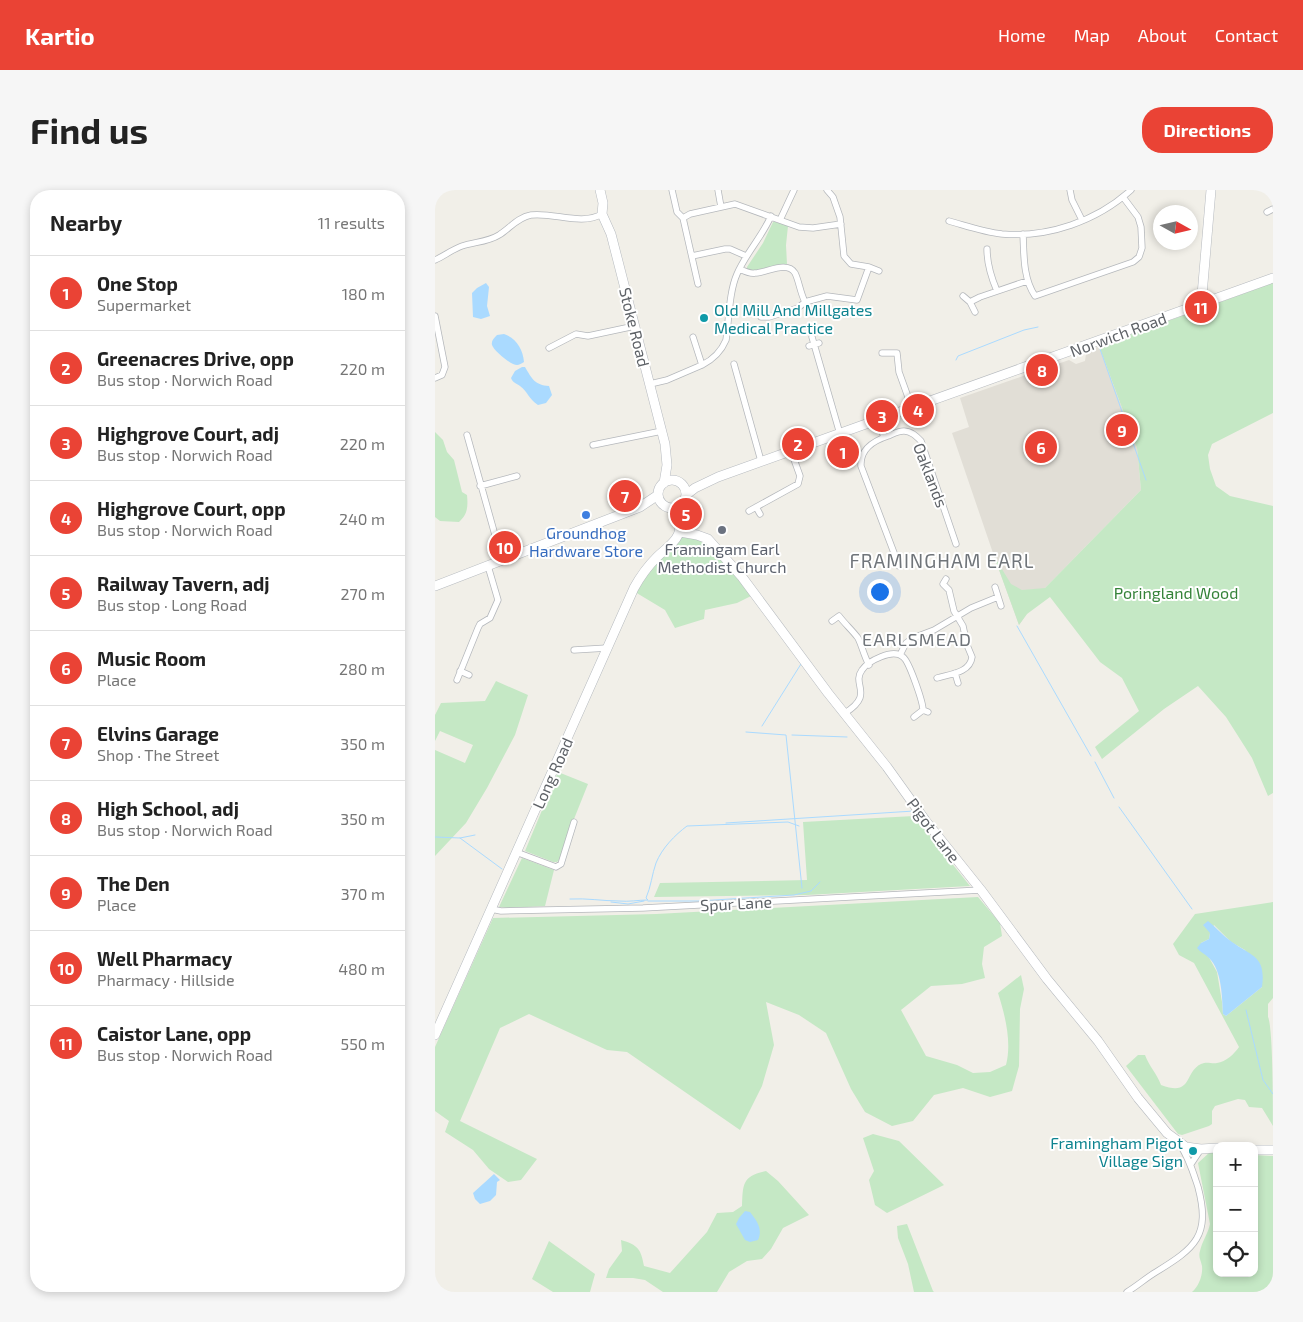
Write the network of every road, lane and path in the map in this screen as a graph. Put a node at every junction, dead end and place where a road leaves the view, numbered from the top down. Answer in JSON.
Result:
{"nodes":[{"id":1,"x":600,"y":190,"type":"edge"},
{"id":2,"x":672,"y":190,"type":"edge"},
{"id":3,"x":718,"y":190,"type":"edge"},
{"id":4,"x":794,"y":190,"type":"edge"},
{"id":5,"x":827,"y":190,"type":"edge"},
{"id":6,"x":1070,"y":190,"type":"edge"},
{"id":7,"x":1131,"y":190,"type":"edge"},
{"id":8,"x":1211,"y":190,"type":"edge"},
{"id":9,"x":1123,"y":197,"type":"junction"},
{"id":10,"x":721,"y":207,"type":"junction"},
{"id":11,"x":602,"y":214,"type":"junction"},
{"id":12,"x":771,"y":216,"type":"junction"},
{"id":13,"x":683,"y":218,"type":"junction"},
{"id":14,"x":780,"y":220,"type":"junction"},
{"id":15,"x":1082,"y":220,"type":"junction"},
{"id":16,"x":949,"y":221,"type":"dead end"},
{"id":17,"x":841,"y":224,"type":"junction"},
{"id":18,"x":1023,"y":234,"type":"junction"},
{"id":19,"x":987,"y":249,"type":"dead end"},
{"id":20,"x":692,"y":256,"type":"junction"},
{"id":21,"x":746,"y":256,"type":"junction"},
{"id":22,"x":435,"y":260,"type":"edge"},
{"id":23,"x":869,"y":267,"type":"junction"},
{"id":24,"x":740,"y":269,"type":"junction"},
{"id":25,"x":879,"y":271,"type":"dead end"},
{"id":26,"x":1273,"y":278,"type":"edge"},
{"id":27,"x":1027,"y":281,"type":"junction"},
{"id":28,"x":698,"y":284,"type":"dead end"},
{"id":29,"x":997,"y":291,"type":"junction"},
{"id":30,"x":963,"y":296,"type":"dead end"},
{"id":31,"x":805,"y":302,"type":"junction"},
{"id":32,"x":970,"y":302,"type":"junction"},
{"id":33,"x":1203,"y":303,"type":"junction"},
{"id":34,"x":975,"y":312,"type":"dead end"},
{"id":35,"x":435,"y":316,"type":"edge"},
{"id":36,"x":761,"y":317,"type":"dead end"},
{"id":37,"x":635,"y":326,"type":"junction"},
{"id":38,"x":812,"y":337,"type":"dead end"},
{"id":39,"x":693,"y":338,"type":"dead end"},
{"id":40,"x":549,"y":348,"type":"dead end"},
{"id":41,"x":904,"y":352,"type":"dead end"},
{"id":42,"x":882,"y":353,"type":"dead end"},
{"id":43,"x":897,"y":353,"type":"junction"},
{"id":44,"x":734,"y":364,"type":"dead end"},
{"id":45,"x":702,"y":365,"type":"junction"},
{"id":46,"x":435,"y":378,"type":"edge"},
{"id":47,"x":649,"y":384,"type":"junction"},
{"id":48,"x":912,"y":408,"type":"junction"},
{"id":49,"x":878,"y":420,"type":"junction"},
{"id":50,"x":662,"y":431,"type":"junction"},
{"id":51,"x":840,"y":434,"type":"junction"},
{"id":52,"x":467,"y":435,"type":"dead end"},
{"id":53,"x":884,"y":437,"type":"junction"},
{"id":54,"x":593,"y":445,"type":"dead end"},
{"id":55,"x":791,"y":451,"type":"junction"},
{"id":56,"x":761,"y":462,"type":"junction"},
{"id":57,"x":667,"y":465,"type":"junction"},
{"id":58,"x":517,"y":476,"type":"dead end"},
{"id":59,"x":708,"y":481,"type":"junction"},
{"id":60,"x":677,"y":482,"type":"junction"},
{"id":61,"x":664,"y":483,"type":"junction"},
{"id":62,"x":480,"y":486,"type":"junction"},
{"id":63,"x":686,"y":495,"type":"junction"},
{"id":64,"x":663,"y":502,"type":"junction"},
{"id":65,"x":682,"y":504,"type":"junction"},
{"id":66,"x":757,"y":507,"type":"junction"},
{"id":67,"x":749,"y":511,"type":"dead end"},
{"id":68,"x":760,"y":514,"type":"dead end"},
{"id":69,"x":679,"y":520,"type":"junction"},
{"id":70,"x":680,"y":532,"type":"junction"},
{"id":71,"x":956,"y":544,"type":"dead end"},
{"id":72,"x":502,"y":560,"type":"junction"},
{"id":73,"x":487,"y":566,"type":"junction"},
{"id":74,"x":899,"y":566,"type":"dead end"},
{"id":75,"x":943,"y":583,"type":"dead end"},
{"id":76,"x":435,"y":586,"type":"edge"},
{"id":77,"x":995,"y":587,"type":"dead end"},
{"id":78,"x":998,"y":597,"type":"junction"},
{"id":79,"x":1001,"y":606,"type":"dead end"},
{"id":80,"x":957,"y":615,"type":"junction"},
{"id":81,"x":831,"y":621,"type":"dead end"},
{"id":82,"x":607,"y":648,"type":"junction"},
{"id":83,"x":573,"y":650,"type":"dead end"},
{"id":84,"x":900,"y":655,"type":"junction"},
{"id":85,"x":869,"y":665,"type":"junction"},
{"id":86,"x":460,"y":671,"type":"junction"},
{"id":87,"x":955,"y":673,"type":"junction"},
{"id":88,"x":469,"y":675,"type":"dead end"},
{"id":89,"x":937,"y":678,"type":"dead end"},
{"id":90,"x":457,"y":680,"type":"dead end"},
{"id":91,"x":958,"y":683,"type":"dead end"},
{"id":92,"x":845,"y":713,"type":"junction"},
{"id":93,"x":914,"y":717,"type":"dead end"},
{"id":94,"x":574,"y":822,"type":"dead end"},
{"id":95,"x":516,"y":852,"type":"junction"},
{"id":96,"x":981,"y":890,"type":"junction"},
{"id":97,"x":491,"y":909,"type":"junction"},
{"id":98,"x":435,"y":1035,"type":"edge"},
{"id":99,"x":1179,"y":1144,"type":"junction"},
{"id":100,"x":1213,"y":1148,"type":"edge"},
{"id":101,"x":1201,"y":1149,"type":"junction"},
{"id":102,"x":1258,"y":1150,"type":"edge"},
{"id":103,"x":1273,"y":1150,"type":"edge"},
{"id":104,"x":1191,"y":1164,"type":"junction"},
{"id":105,"x":1127,"y":1292,"type":"edge"}],
"edges":[{"from":1,"to":11,"type":"street","name":"Stoke Road"},
{"from":2,"to":13,"type":"street"},
{"from":3,"to":10,"type":"street"},
{"from":4,"to":14,"type":"street"},
{"from":5,"to":17,"type":"street"},
{"from":6,"to":15,"type":"street"},
{"from":7,"to":9,"type":"street"},
{"from":8,"to":33,"type":"street"},
{"from":9,"to":15,"type":"street"},
{"from":9,"to":27,"type":"street"},
{"from":10,"to":12,"type":"street"},
{"from":10,"to":13,"type":"street"},
{"from":11,"to":22,"type":"street"},
{"from":11,"to":37,"type":"street","name":"Stoke Road"},
{"from":12,"to":14,"type":"street"},
{"from":12,"to":21,"type":"street"},
{"from":13,"to":20,"type":"street"},
{"from":14,"to":17,"type":"street"},
{"from":15,"to":18,"type":"street"},
{"from":16,"to":18,"type":"street"},
{"from":17,"to":23,"type":"street"},
{"from":18,"to":27,"type":"street"},
{"from":19,"to":29,"type":"street"},
{"from":20,"to":21,"type":"street"},
{"from":20,"to":28,"type":"street"},
{"from":21,"to":24,"type":"street"},
{"from":23,"to":25,"type":"street"},
{"from":23,"to":31,"type":"street"},
{"from":24,"to":31,"type":"street"},
{"from":24,"to":45,"type":"street"},
{"from":26,"to":33,"type":"street","name":"Norwich Road"},
{"from":27,"to":29,"type":"street"},
{"from":29,"to":32,"type":"street"},
{"from":30,"to":32,"type":"street"},
{"from":31,"to":36,"type":"street"},
{"from":32,"to":34,"type":"street"},
{"from":33,"to":48,"type":"street","name":"Norwich Road"},
{"from":35,"to":46,"type":"street"},
{"from":37,"to":40,"type":"street"},
{"from":37,"to":47,"type":"street","name":"Stoke Road"},
{"from":38,"to":51,"type":"street"},
{"from":39,"to":45,"type":"street"},
{"from":41,"to":43,"type":"street"},
{"from":42,"to":43,"type":"street"},
{"from":43,"to":48,"type":"street"},
{"from":44,"to":56,"type":"street"},
{"from":45,"to":47,"type":"street"},
{"from":47,"to":50,"type":"street","name":"Stoke Road"},
{"from":48,"to":49,"type":"street","name":"Norwich Road"},
{"from":49,"to":51,"type":"street","name":"Norwich Road"},
{"from":49,"to":53,"type":"street"},
{"from":50,"to":54,"type":"street"},
{"from":50,"to":57,"type":"street","name":"Stoke Road"},
{"from":51,"to":55,"type":"street","name":"Norwich Road"},
{"from":52,"to":62,"type":"street"},
{"from":53,"to":71,"type":"street","name":"Oaklands"},
{"from":53,"to":74,"type":"street","name":"Oaklands"},
{"from":55,"to":56,"type":"street","name":"Norwich Road"},
{"from":55,"to":66,"type":"street"},
{"from":56,"to":59,"type":"street","name":"Norwich Road"},
{"from":57,"to":60,"type":"street","name":"Stoke Road"},
{"from":57,"to":61,"type":"street","name":"Stoke Road"},
{"from":58,"to":62,"type":"street"},
{"from":59,"to":60,"type":"street","name":"Norwich Road"},
{"from":59,"to":63,"type":"street","name":"Norwich Road"},
{"from":60,"to":61,"type":"street"},
{"from":60,"to":63,"type":"street"},
{"from":61,"to":64,"type":"street"},
{"from":62,"to":72,"type":"street"},
{"from":63,"to":65,"type":"street"},
{"from":64,"to":65,"type":"street"},
{"from":64,"to":69,"type":"street"},
{"from":64,"to":72,"type":"street"},
{"from":65,"to":69,"type":"street"},
{"from":66,"to":67,"type":"street"},
{"from":66,"to":68,"type":"street"},
{"from":69,"to":70,"type":"street"},
{"from":70,"to":82,"type":"street","name":"Long Road"},
{"from":70,"to":92,"type":"street","name":"Pigot Lane"},
{"from":72,"to":73,"type":"street"},
{"from":73,"to":76,"type":"street"},
{"from":73,"to":86,"type":"street"},
{"from":75,"to":80,"type":"street"},
{"from":77,"to":78,"type":"street"},
{"from":78,"to":79,"type":"street"},
{"from":78,"to":80,"type":"street"},
{"from":80,"to":84,"type":"street"},
{"from":80,"to":87,"type":"street"},
{"from":81,"to":85,"type":"street"},
{"from":82,"to":83,"type":"street"},
{"from":82,"to":95,"type":"street","name":"Long Road"},
{"from":84,"to":85,"type":"street"},
{"from":84,"to":93,"type":"street"},
{"from":85,"to":92,"type":"street"},
{"from":86,"to":88,"type":"street"},
{"from":86,"to":90,"type":"street"},
{"from":87,"to":89,"type":"street"},
{"from":87,"to":91,"type":"street"},
{"from":92,"to":96,"type":"street","name":"Pigot Lane"},
{"from":94,"to":95,"type":"street"},
{"from":95,"to":97,"type":"street","name":"Long Road"},
{"from":96,"to":97,"type":"street","name":"Spur Lane"},
{"from":96,"to":99,"type":"street","name":"Pigot Lane"},
{"from":97,"to":98,"type":"street","name":"Long Road"},
{"from":99,"to":101,"type":"street"},
{"from":99,"to":104,"type":"street"},
{"from":100,"to":101,"type":"street"},
{"from":101,"to":104,"type":"street"},
{"from":102,"to":103,"type":"street"},
{"from":104,"to":105,"type":"street"}]}
